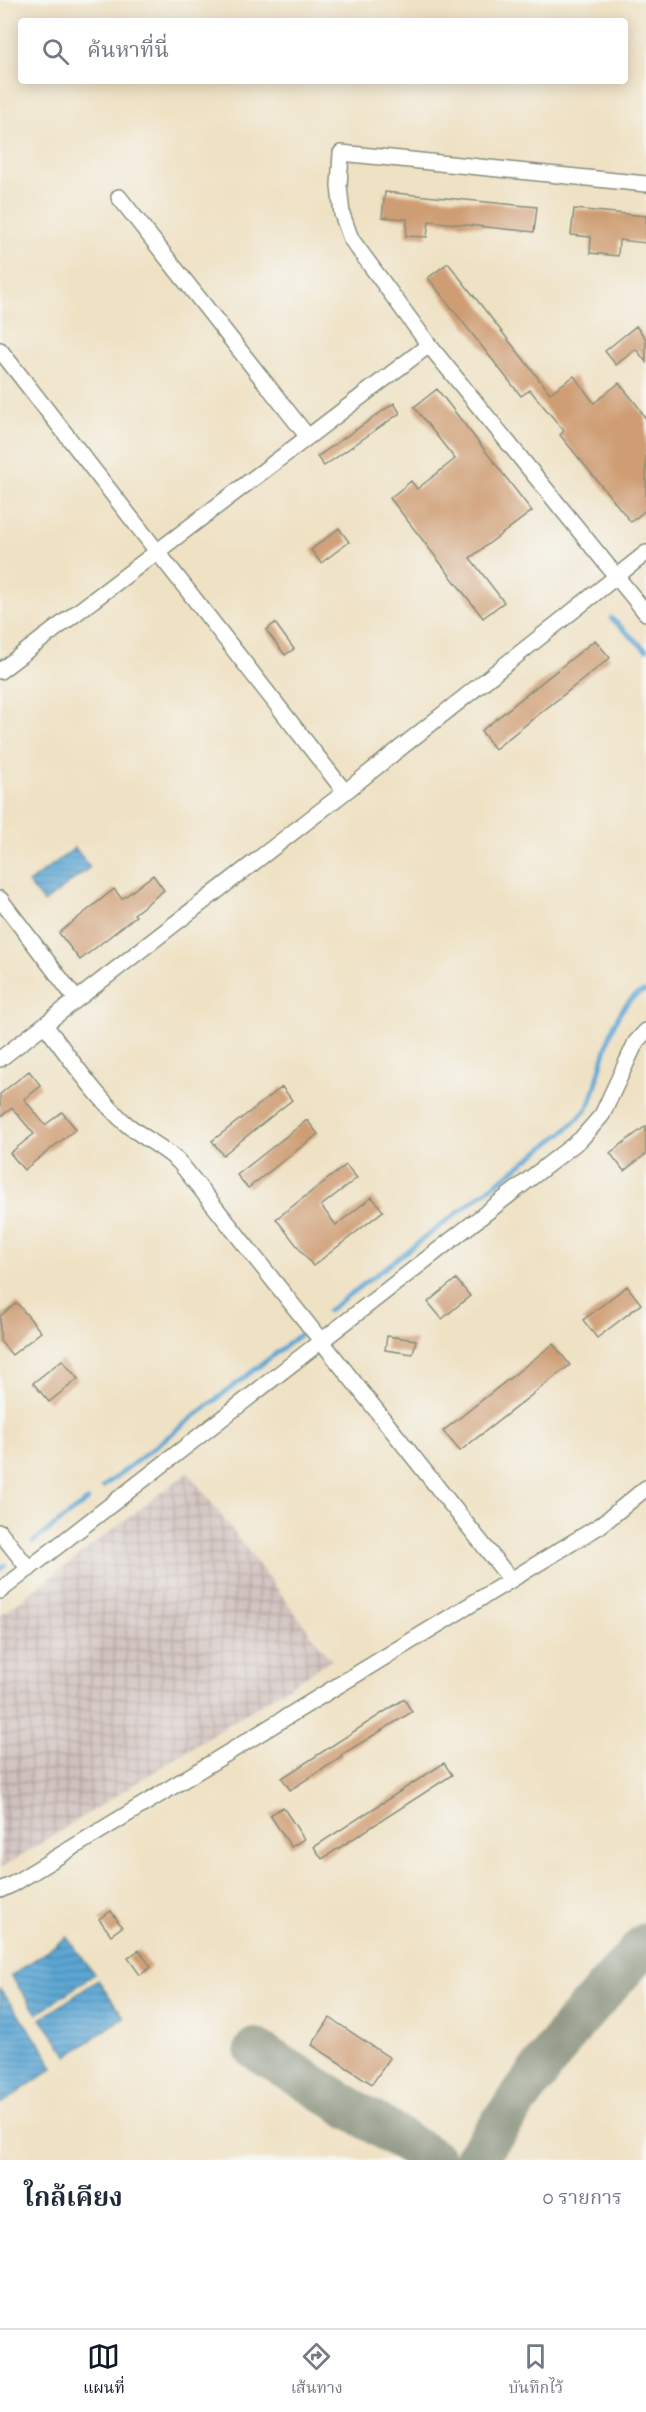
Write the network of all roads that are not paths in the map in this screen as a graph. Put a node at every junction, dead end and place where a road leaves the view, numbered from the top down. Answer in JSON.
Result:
{"nodes":[{"id":1,"x":646,"y":184,"type":"edge"},
{"id":2,"x":118,"y":197,"type":"dead end"},
{"id":3,"x":429,"y":345,"type":"junction"},
{"id":4,"x":0,"y":350,"type":"edge"},
{"id":5,"x":308,"y":437,"type":"junction"},
{"id":6,"x":159,"y":552,"type":"junction"},
{"id":7,"x":646,"y":554,"type":"edge"},
{"id":8,"x":617,"y":576,"type":"junction"},
{"id":9,"x":646,"y":613,"type":"edge"},
{"id":10,"x":0,"y":671,"type":"edge"},
{"id":11,"x":345,"y":792,"type":"junction"},
{"id":12,"x":0,"y":899,"type":"edge"},
{"id":13,"x":75,"y":999,"type":"junction"},
{"id":14,"x":45,"y":1025,"type":"junction"},
{"id":15,"x":646,"y":1031,"type":"edge"},
{"id":16,"x":0,"y":1059,"type":"edge"},
{"id":17,"x":322,"y":1341,"type":"junction"},
{"id":18,"x":646,"y":1488,"type":"edge"},
{"id":19,"x":0,"y":1532,"type":"edge"},
{"id":20,"x":28,"y":1569,"type":"junction"},
{"id":21,"x":511,"y":1580,"type":"junction"},
{"id":22,"x":0,"y":1591,"type":"edge"},
{"id":23,"x":0,"y":1890,"type":"edge"}],
"edges":[{"from":1,"to":3,"type":"lane"},
{"from":2,"to":5,"type":"lane"},
{"from":3,"to":5,"type":"lane"},
{"from":3,"to":8,"type":"lane"},
{"from":4,"to":6,"type":"lane"},
{"from":5,"to":6,"type":"lane"},
{"from":6,"to":10,"type":"lane"},
{"from":6,"to":11,"type":"lane"},
{"from":7,"to":8,"type":"lane"},
{"from":8,"to":9,"type":"lane"},
{"from":8,"to":11,"type":"lane"},
{"from":11,"to":13,"type":"lane"},
{"from":12,"to":13,"type":"lane"},
{"from":13,"to":14,"type":"lane"},
{"from":14,"to":16,"type":"lane"},
{"from":14,"to":17,"type":"lane"},
{"from":15,"to":17,"type":"lane"},
{"from":17,"to":20,"type":"lane"},
{"from":17,"to":21,"type":"lane"},
{"from":18,"to":21,"type":"lane"},
{"from":19,"to":20,"type":"lane"},
{"from":20,"to":22,"type":"lane"},
{"from":21,"to":23,"type":"lane"}]}
